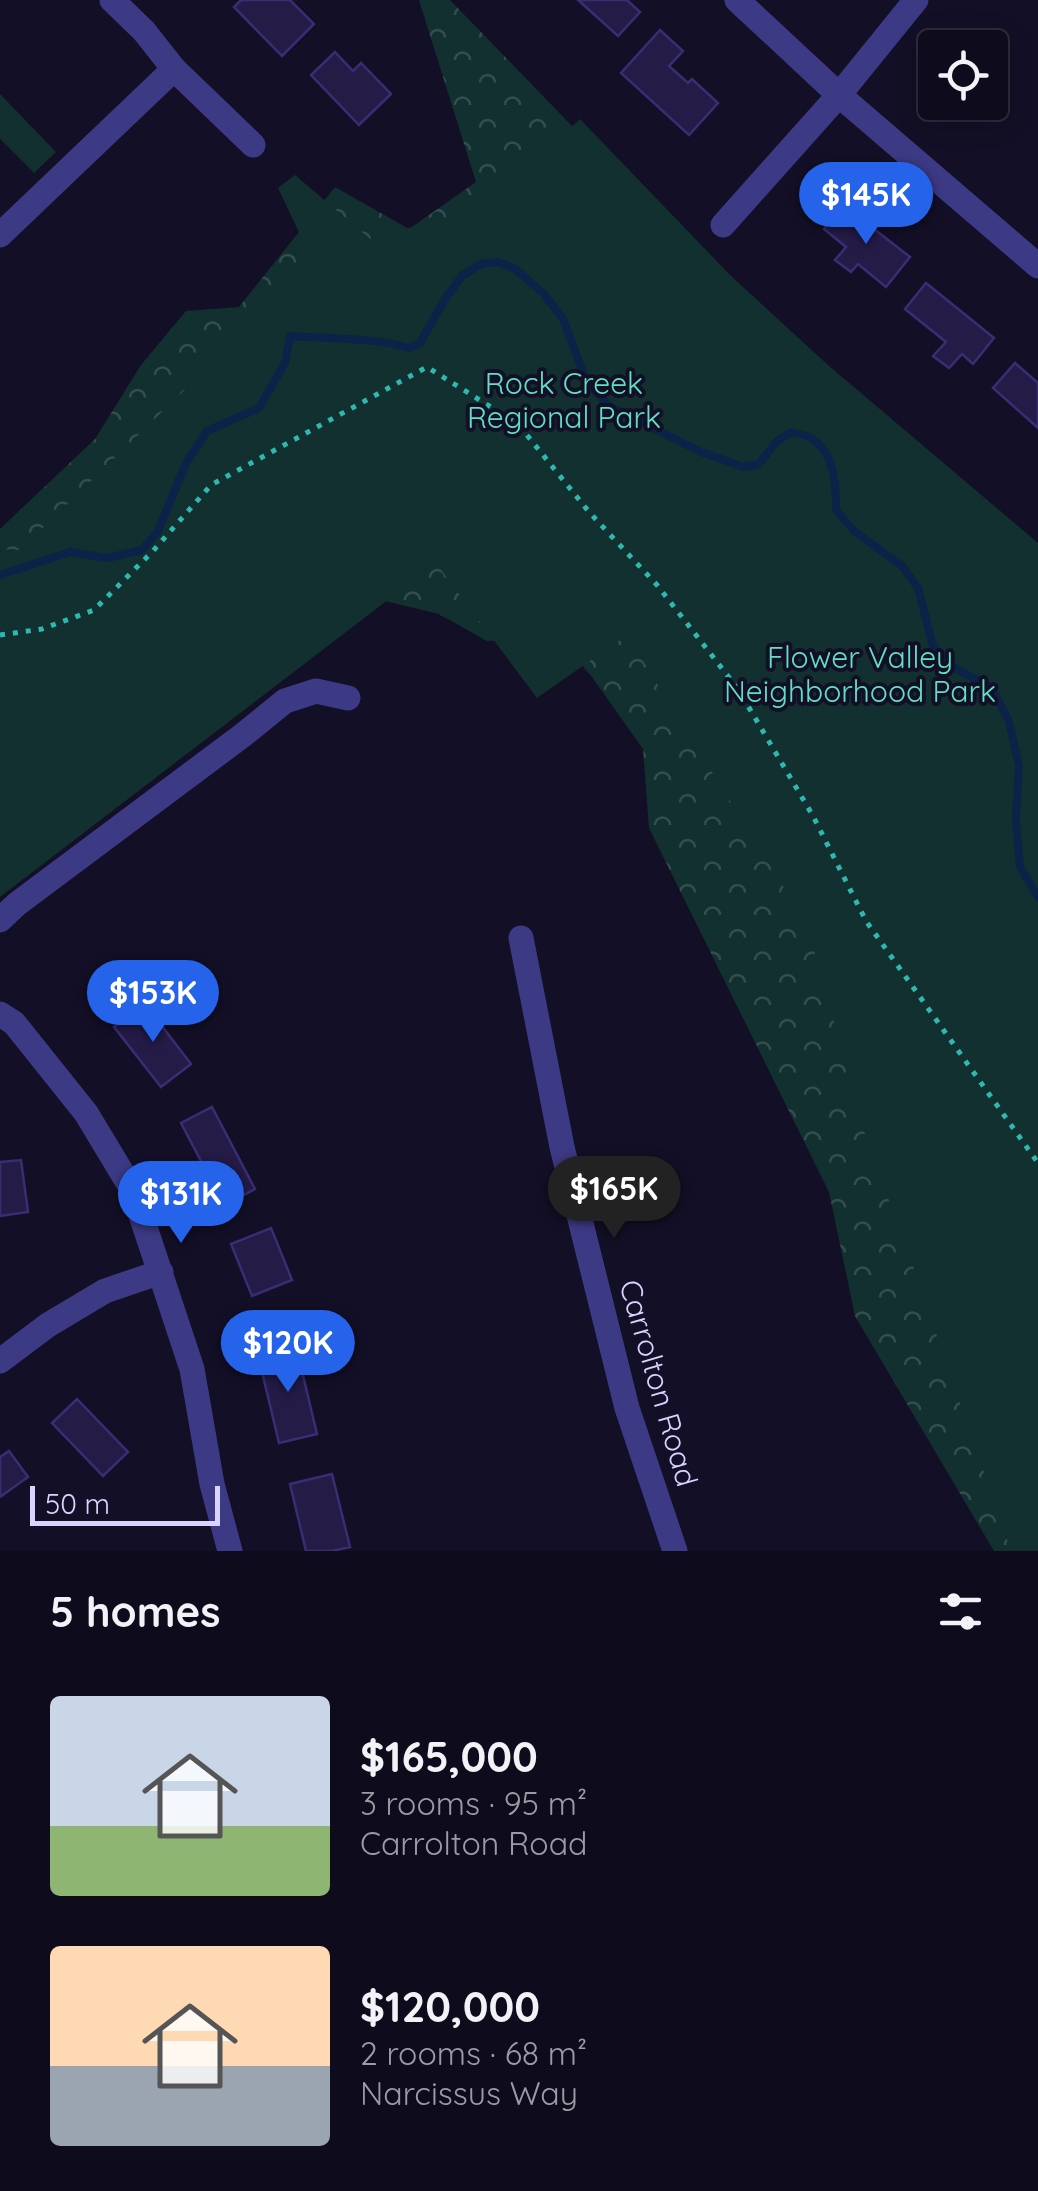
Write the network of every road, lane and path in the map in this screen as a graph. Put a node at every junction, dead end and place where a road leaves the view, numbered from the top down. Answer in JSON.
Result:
{"nodes":[{"id":1,"x":112,"y":0,"type":"edge"},
{"id":2,"x":737,"y":0,"type":"edge"},
{"id":3,"x":916,"y":0,"type":"edge"},
{"id":4,"x":174,"y":68,"type":"junction"},
{"id":5,"x":839,"y":94,"type":"junction"},
{"id":6,"x":253,"y":145,"type":"dead end"},
{"id":7,"x":723,"y":224,"type":"dead end"},
{"id":8,"x":0,"y":235,"type":"edge"},
{"id":9,"x":1038,"y":266,"type":"edge"},
{"id":10,"x":0,"y":636,"type":"edge"},
{"id":11,"x":348,"y":698,"type":"dead end"},
{"id":12,"x":0,"y":920,"type":"edge"},
{"id":13,"x":521,"y":938,"type":"dead end"},
{"id":14,"x":0,"y":1014,"type":"edge"},
{"id":15,"x":1038,"y":1163,"type":"edge"},
{"id":16,"x":161,"y":1272,"type":"junction"},
{"id":17,"x":0,"y":1360,"type":"edge"},
{"id":18,"x":230,"y":1551,"type":"edge"},
{"id":19,"x":676,"y":1551,"type":"edge"}],
"edges":[{"from":1,"to":4,"type":"street"},
{"from":2,"to":5,"type":"street"},
{"from":3,"to":5,"type":"street"},
{"from":4,"to":6,"type":"street"},
{"from":4,"to":8,"type":"street"},
{"from":5,"to":7,"type":"street"},
{"from":5,"to":9,"type":"street"},
{"from":10,"to":15,"type":"path"},
{"from":11,"to":12,"type":"street"},
{"from":13,"to":19,"type":"street","name":"Carrolton Road"},
{"from":14,"to":16,"type":"street"},
{"from":16,"to":17,"type":"street"},
{"from":16,"to":18,"type":"street"}]}
